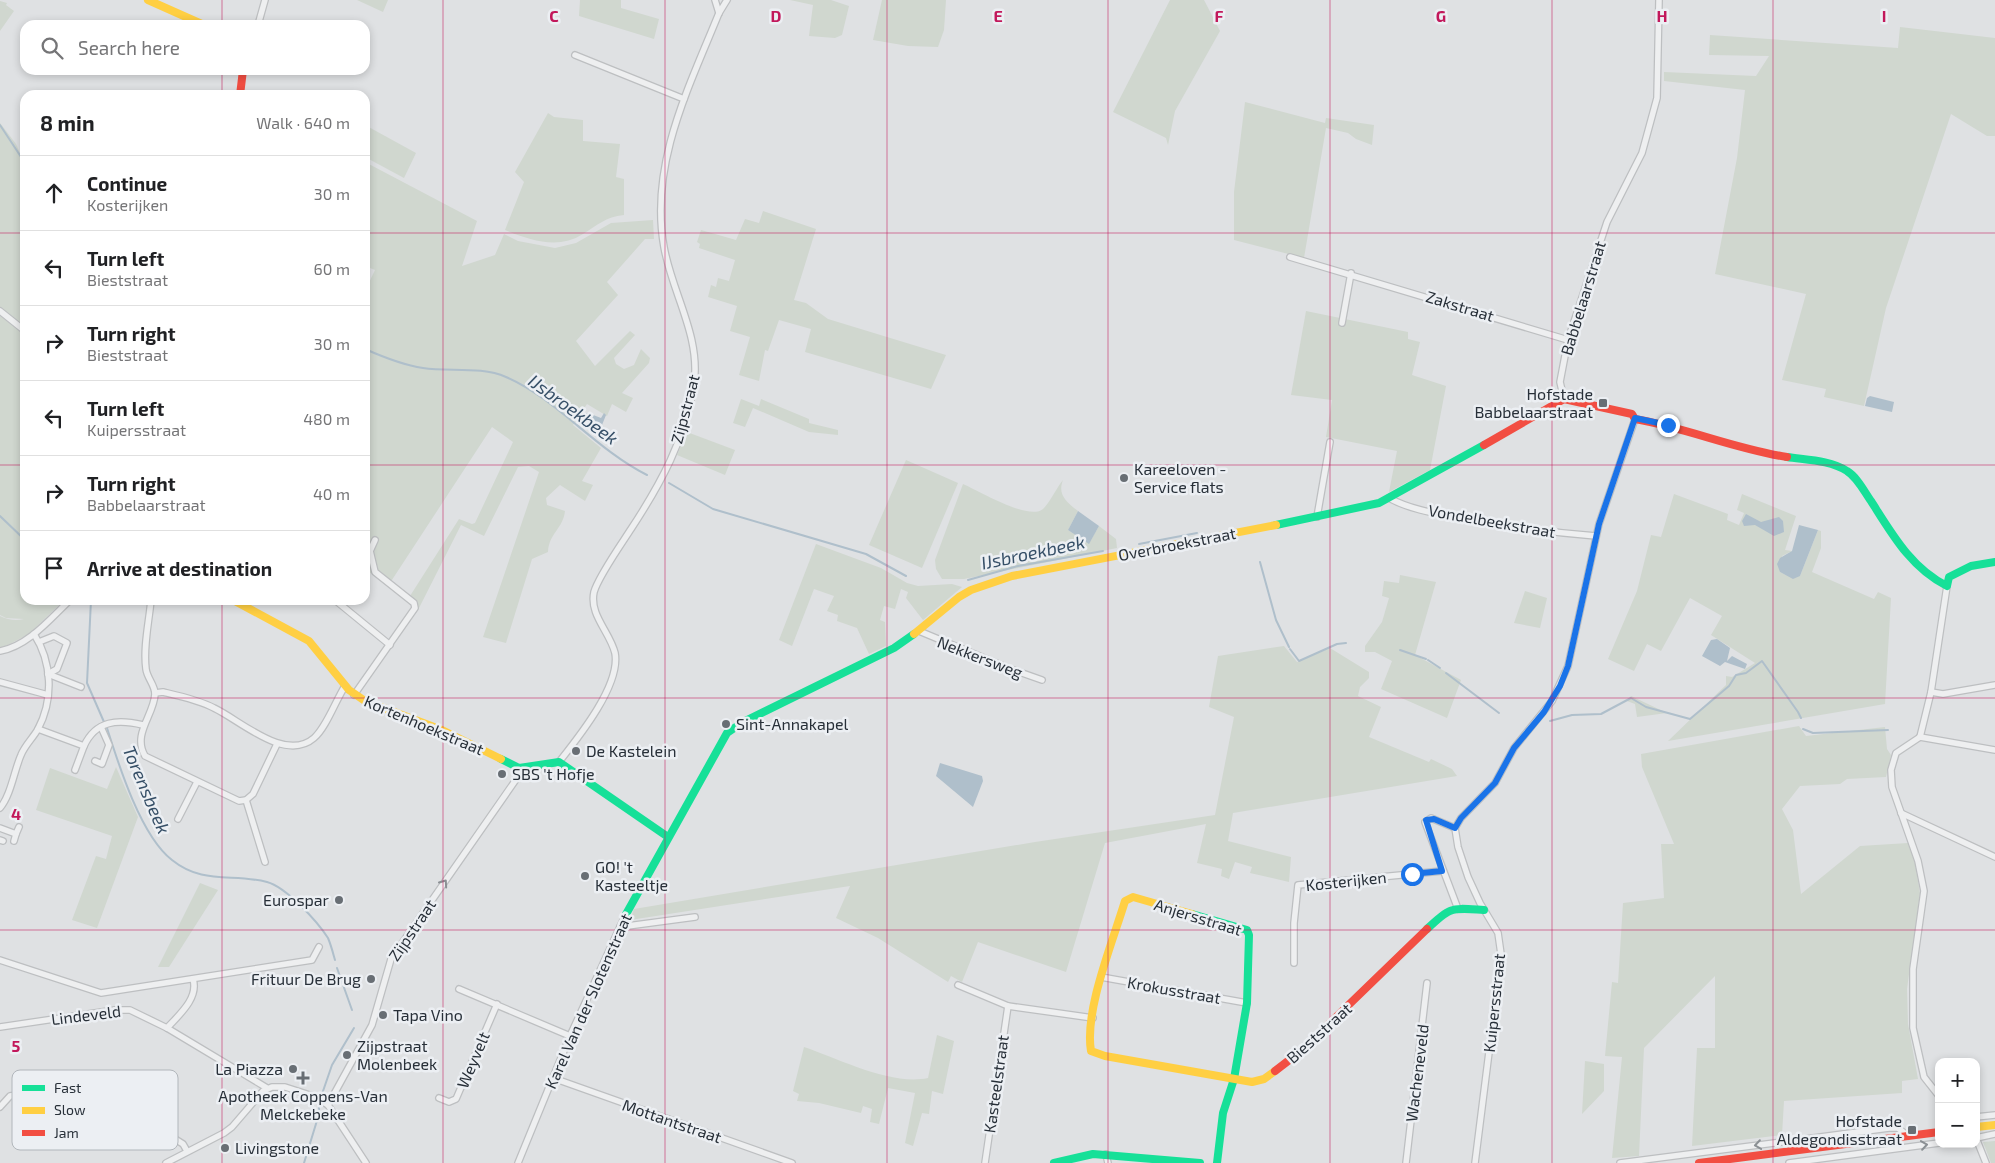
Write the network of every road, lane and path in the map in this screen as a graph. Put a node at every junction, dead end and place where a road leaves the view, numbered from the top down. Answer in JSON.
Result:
{"nodes":[{"id":1,"x":148,"y":0,"type":"edge"},
{"id":2,"x":265,"y":0,"type":"edge"},
{"id":3,"x":716,"y":0,"type":"edge"},
{"id":4,"x":726,"y":0,"type":"edge"},
{"id":5,"x":1659,"y":0,"type":"edge"},
{"id":6,"x":719,"y":13,"type":"junction"},
{"id":7,"x":193,"y":20,"type":"edge"},
{"id":8,"x":259,"y":20,"type":"edge"},
{"id":9,"x":575,"y":55,"type":"dead end"},
{"id":10,"x":242,"y":75,"type":"edge"},
{"id":11,"x":240,"y":90,"type":"edge"},
{"id":12,"x":684,"y":99,"type":"junction"},
{"id":13,"x":1290,"y":257,"type":"dead end"},
{"id":14,"x":1351,"y":273,"type":"junction"},
{"id":15,"x":0,"y":311,"type":"edge"},
{"id":16,"x":1342,"y":323,"type":"dead end"},
{"id":17,"x":20,"y":327,"type":"edge"},
{"id":18,"x":1568,"y":340,"type":"junction"},
{"id":19,"x":1564,"y":399,"type":"junction"},
{"id":20,"x":1635,"y":418,"type":"junction"},
{"id":21,"x":1330,"y":442,"type":"dead end"},
{"id":22,"x":1389,"y":498,"type":"junction"},
{"id":23,"x":1317,"y":517,"type":"junction"},
{"id":24,"x":1596,"y":536,"type":"junction"},
{"id":25,"x":376,"y":540,"type":"dead end"},
{"id":26,"x":1995,"y":562,"type":"edge"},
{"id":27,"x":980,"y":586,"type":"joint"},
{"id":28,"x":1947,"y":586,"type":"junction"},
{"id":29,"x":65,"y":605,"type":"edge"},
{"id":30,"x":150,"y":605,"type":"edge"},
{"id":31,"x":242,"y":605,"type":"edge"},
{"id":32,"x":341,"y":605,"type":"edge"},
{"id":33,"x":919,"y":631,"type":"junction"},
{"id":34,"x":34,"y":634,"type":"junction"},
{"id":35,"x":39,"y":642,"type":"junction"},
{"id":36,"x":390,"y":645,"type":"junction"},
{"id":37,"x":0,"y":651,"type":"edge"},
{"id":38,"x":48,"y":674,"type":"junction"},
{"id":39,"x":1042,"y":680,"type":"dead end"},
{"id":40,"x":0,"y":682,"type":"edge"},
{"id":41,"x":1995,"y":685,"type":"edge"},
{"id":42,"x":344,"y":686,"type":"junction"},
{"id":43,"x":81,"y":687,"type":"dead end"},
{"id":44,"x":1931,"y":692,"type":"junction"},
{"id":45,"x":155,"y":693,"type":"junction"},
{"id":46,"x":48,"y":695,"type":"junction"},
{"id":47,"x":354,"y":695,"type":"junction"},
{"id":48,"x":143,"y":725,"type":"junction"},
{"id":49,"x":102,"y":726,"type":"junction"},
{"id":50,"x":38,"y":729,"type":"junction"},
{"id":51,"x":1920,"y":737,"type":"junction"},
{"id":52,"x":277,"y":744,"type":"junction"},
{"id":53,"x":84,"y":746,"type":"junction"},
{"id":54,"x":1995,"y":750,"type":"edge"},
{"id":55,"x":95,"y":762,"type":"dead end"},
{"id":56,"x":559,"y":762,"type":"junction"},
{"id":57,"x":519,"y":768,"type":"junction"},
{"id":58,"x":75,"y":770,"type":"dead end"},
{"id":59,"x":197,"y":782,"type":"junction"},
{"id":60,"x":246,"y":800,"type":"junction"},
{"id":61,"x":0,"y":808,"type":"edge"},
{"id":62,"x":1901,"y":813,"type":"junction"},
{"id":63,"x":178,"y":819,"type":"dead end"},
{"id":64,"x":19,"y":826,"type":"dead end"},
{"id":65,"x":0,"y":828,"type":"edge"},
{"id":66,"x":1455,"y":828,"type":"junction"},
{"id":67,"x":16,"y":834,"type":"junction"},
{"id":68,"x":668,"y":837,"type":"junction"},
{"id":69,"x":14,"y":841,"type":"dead end"},
{"id":70,"x":1995,"y":857,"type":"edge"},
{"id":71,"x":265,"y":862,"type":"dead end"},
{"id":72,"x":1442,"y":871,"type":"junction"},
{"id":73,"x":1458,"y":909,"type":"junction"},
{"id":74,"x":1484,"y":910,"type":"junction"},
{"id":75,"x":625,"y":916,"type":"joint"},
{"id":76,"x":695,"y":917,"type":"dead end"},
{"id":77,"x":620,"y":927,"type":"junction"},
{"id":78,"x":319,"y":947,"type":"dead end"},
{"id":79,"x":0,"y":960,"type":"edge"},
{"id":80,"x":1294,"y":963,"type":"dead end"},
{"id":81,"x":1101,"y":977,"type":"junction"},
{"id":82,"x":193,"y":979,"type":"junction"},
{"id":83,"x":1428,"y":983,"type":"dead end"},
{"id":84,"x":958,"y":985,"type":"dead end"},
{"id":85,"x":459,"y":989,"type":"dead end"},
{"id":86,"x":1247,"y":1003,"type":"junction"},
{"id":87,"x":497,"y":1004,"type":"junction"},
{"id":88,"x":1008,"y":1006,"type":"junction"},
{"id":89,"x":1093,"y":1018,"type":"junction"},
{"id":90,"x":0,"y":1027,"type":"edge"},
{"id":91,"x":167,"y":1028,"type":"junction"},
{"id":92,"x":570,"y":1036,"type":"junction"},
{"id":93,"x":553,"y":1078,"type":"junction"},
{"id":94,"x":1234,"y":1079,"type":"junction"},
{"id":95,"x":267,"y":1088,"type":"junction"},
{"id":96,"x":1935,"y":1091,"type":"edge"},
{"id":97,"x":12,"y":1096,"type":"edge"},
{"id":98,"x":439,"y":1098,"type":"dead end"},
{"id":99,"x":328,"y":1104,"type":"junction"},
{"id":100,"x":0,"y":1106,"type":"edge"},
{"id":101,"x":1995,"y":1115,"type":"edge"},
{"id":102,"x":1980,"y":1117,"type":"edge"},
{"id":103,"x":1995,"y":1125,"type":"edge"},
{"id":104,"x":1980,"y":1127,"type":"edge"},
{"id":105,"x":1935,"y":1134,"type":"edge"},
{"id":106,"x":1995,"y":1134,"type":"edge"},
{"id":107,"x":1908,"y":1136,"type":"junction"},
{"id":108,"x":1980,"y":1137,"type":"edge"},
{"id":109,"x":178,"y":1141,"type":"edge"},
{"id":110,"x":1935,"y":1144,"type":"edge"},
{"id":111,"x":1980,"y":1148,"type":"edge"},
{"id":112,"x":187,"y":1151,"type":"junction"},
{"id":113,"x":1701,"y":1153,"type":"junction"},
{"id":114,"x":1106,"y":1154,"type":"junction"},
{"id":115,"x":166,"y":1163,"type":"edge"},
{"id":116,"x":366,"y":1163,"type":"edge"},
{"id":117,"x":518,"y":1163,"type":"edge"},
{"id":118,"x":792,"y":1163,"type":"edge"},
{"id":119,"x":985,"y":1163,"type":"edge"},
{"id":120,"x":1054,"y":1163,"type":"edge"},
{"id":121,"x":1108,"y":1163,"type":"edge"},
{"id":122,"x":1200,"y":1163,"type":"edge"},
{"id":123,"x":1217,"y":1163,"type":"edge"},
{"id":124,"x":1406,"y":1163,"type":"edge"},
{"id":125,"x":1475,"y":1163,"type":"edge"},
{"id":126,"x":1620,"y":1163,"type":"edge"},
{"id":127,"x":1702,"y":1163,"type":"edge"},
{"id":128,"x":1789,"y":1163,"type":"edge"},
{"id":129,"x":1986,"y":1163,"type":"edge"}],
"edges":[{"from":1,"to":7,"type":"street"},
{"from":2,"to":8,"type":"street"},
{"from":3,"to":6,"type":"street"},
{"from":4,"to":6,"type":"street","name":"Zijpstraat"},
{"from":5,"to":18,"type":"street","name":"Babbelaarstraat"},
{"from":6,"to":12,"type":"street","name":"Zijpstraat"},
{"from":9,"to":12,"type":"street"},
{"from":10,"to":11,"type":"street"},
{"from":12,"to":56,"type":"street","name":"Zijpstraat"},
{"from":13,"to":14,"type":"street","name":"Zakstraat"},
{"from":14,"to":16,"type":"street"},
{"from":14,"to":18,"type":"street","name":"Zakstraat"},
{"from":15,"to":17,"type":"street"},
{"from":18,"to":19,"type":"street","name":"Babbelaarstraat"},
{"from":19,"to":20,"type":"street"},
{"from":19,"to":22,"type":"street","name":"Overbroekstraat"},
{"from":20,"to":24,"type":"street"},
{"from":20,"to":28,"type":"street"},
{"from":21,"to":23,"type":"street"},
{"from":22,"to":23,"type":"street","name":"Overbroekstraat"},
{"from":22,"to":24,"type":"street","name":"Vondelbeekstraat"},
{"from":23,"to":27,"type":"street","name":"Overbroekstraat"},
{"from":24,"to":66,"type":"street"},
{"from":25,"to":36,"type":"street"},
{"from":26,"to":28,"type":"street"},
{"from":27,"to":33,"type":"street","name":"Karel Van der Slotenstraat"},
{"from":28,"to":44,"type":"street"},
{"from":29,"to":34,"type":"street"},
{"from":30,"to":45,"type":"street"},
{"from":31,"to":42,"type":"street","name":"Kortenhoekstraat"},
{"from":32,"to":36,"type":"street"},
{"from":33,"to":39,"type":"street","name":"Nekkersweg"},
{"from":33,"to":68,"type":"street","name":"Karel Van der Slotenstraat"},
{"from":34,"to":35,"type":"street"},
{"from":34,"to":37,"type":"street"},
{"from":35,"to":38,"type":"street"},
{"from":35,"to":38,"type":"street"},
{"from":36,"to":47,"type":"street"},
{"from":38,"to":43,"type":"street"},
{"from":38,"to":46,"type":"street"},
{"from":40,"to":46,"type":"street"},
{"from":41,"to":44,"type":"street"},
{"from":42,"to":47,"type":"street","name":"Kortenhoekstraat"},
{"from":42,"to":52,"type":"street"},
{"from":44,"to":51,"type":"street"},
{"from":45,"to":48,"type":"street"},
{"from":45,"to":52,"type":"street"},
{"from":46,"to":50,"type":"street"},
{"from":47,"to":57,"type":"street","name":"Kortenhoekstraat"},
{"from":48,"to":49,"type":"street"},
{"from":48,"to":59,"type":"street"},
{"from":49,"to":53,"type":"street"},
{"from":49,"to":55,"type":"street"},
{"from":50,"to":53,"type":"street"},
{"from":50,"to":61,"type":"street"},
{"from":51,"to":54,"type":"street"},
{"from":51,"to":62,"type":"street"},
{"from":52,"to":60,"type":"street"},
{"from":53,"to":58,"type":"street"},
{"from":56,"to":57,"type":"street"},
{"from":56,"to":68,"type":"street"},
{"from":99,"to":57,"type":"street","name":"Zijpstraat","one_way":true},
{"from":59,"to":60,"type":"street"},
{"from":59,"to":63,"type":"street"},
{"from":60,"to":71,"type":"street"},
{"from":62,"to":70,"type":"street"},
{"from":62,"to":96,"type":"street"},
{"from":64,"to":67,"type":"street"},
{"from":65,"to":67,"type":"street"},
{"from":66,"to":72,"type":"street"},
{"from":66,"to":74,"type":"street","name":"Kuipersstraat"},
{"from":67,"to":69,"type":"street"},
{"from":68,"to":75,"type":"street","name":"Karel Van der Slotenstraat"},
{"from":72,"to":73,"type":"street"},
{"from":72,"to":80,"type":"street","name":"Kosterijken"},
{"from":73,"to":74,"type":"street","name":"Bieststraat"},
{"from":73,"to":94,"type":"street","name":"Bieststraat"},
{"from":74,"to":125,"type":"street","name":"Kuipersstraat"},
{"from":75,"to":77,"type":"street","name":"Karel Van der Slotenstraat"},
{"from":76,"to":77,"type":"street"},
{"from":77,"to":92,"type":"street","name":"Karel Van der Slotenstraat"},
{"from":78,"to":82,"type":"street"},
{"from":79,"to":82,"type":"street"},
{"from":81,"to":86,"type":"street","name":"Krokusstraat"},
{"from":81,"to":86,"type":"street","name":"Anjersstraat"},
{"from":81,"to":89,"type":"street","name":"Anjersstraat"},
{"from":82,"to":91,"type":"street"},
{"from":83,"to":124,"type":"street","name":"Wacheneveld"},
{"from":84,"to":88,"type":"street"},
{"from":85,"to":87,"type":"street"},
{"from":86,"to":94,"type":"street","name":"Anjersstraat"},
{"from":87,"to":92,"type":"street"},
{"from":87,"to":98,"type":"street","name":"Weyvelt"},
{"from":88,"to":89,"type":"street"},
{"from":88,"to":119,"type":"street","name":"Kasteelstraat"},
{"from":89,"to":94,"type":"street","name":"Anjersstraat"},
{"from":90,"to":91,"type":"street","name":"Lindeveld"},
{"from":91,"to":95,"type":"street","name":"Lindeveld"},
{"from":92,"to":93,"type":"street","name":"Karel Van der Slotenstraat"},
{"from":93,"to":117,"type":"street","name":"Karel Van der Slotenstraat"},
{"from":93,"to":118,"type":"street","name":"Mottantstraat"},
{"from":94,"to":123,"type":"street"},
{"from":95,"to":99,"type":"street"},
{"from":95,"to":112,"type":"street"},
{"from":97,"to":100,"type":"street"},
{"from":99,"to":116,"type":"street"},
{"from":101,"to":102,"type":"street"},
{"from":103,"to":104,"type":"street"},
{"from":105,"to":107,"type":"street"},
{"from":106,"to":108,"type":"street"},
{"from":107,"to":113,"type":"street","one_way":true},
{"from":107,"to":127,"type":"street"},
{"from":109,"to":112,"type":"street"},
{"from":128,"to":110,"type":"street","one_way":true},
{"from":111,"to":129,"type":"street"},
{"from":112,"to":115,"type":"street"},
{"from":113,"to":126,"type":"street"},
{"from":113,"to":127,"type":"street"},
{"from":114,"to":120,"type":"street"},
{"from":114,"to":121,"type":"street"},
{"from":114,"to":122,"type":"street"}]}
